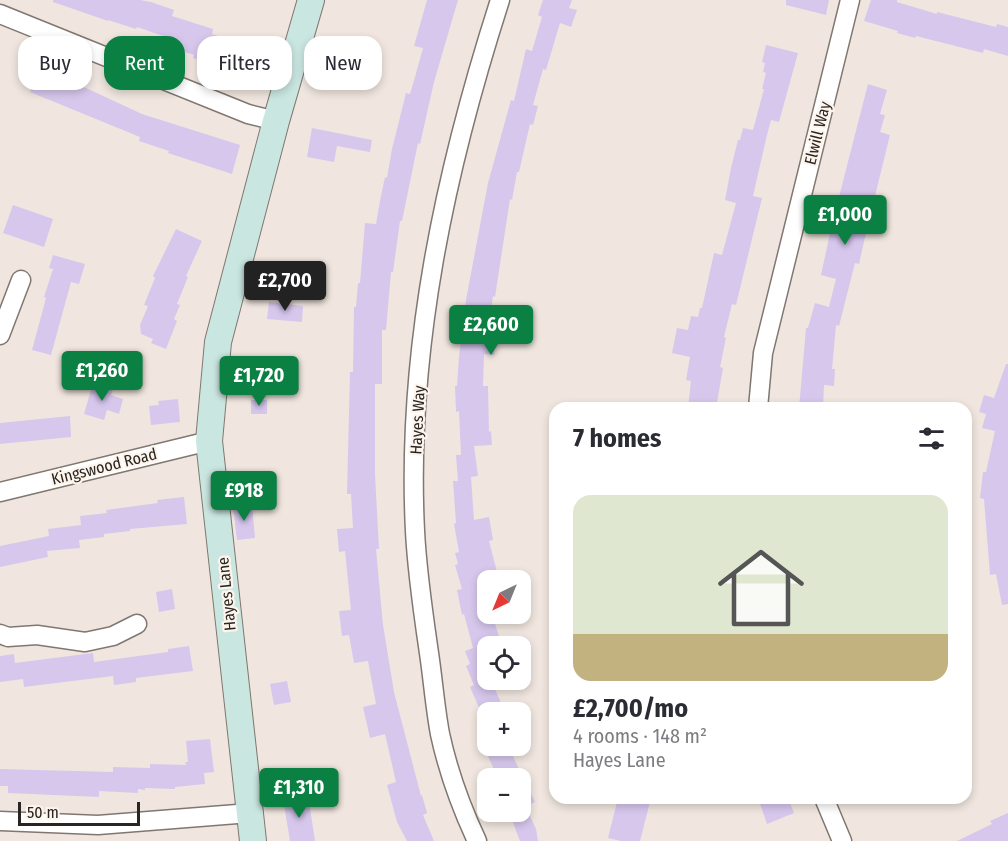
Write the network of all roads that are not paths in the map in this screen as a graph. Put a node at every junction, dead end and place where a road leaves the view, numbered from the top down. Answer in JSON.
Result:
{"nodes":[{"id":1,"x":311,"y":0,"type":"edge"},
{"id":2,"x":500,"y":0,"type":"edge"},
{"id":3,"x":850,"y":0,"type":"edge"},
{"id":4,"x":0,"y":14,"type":"edge"},
{"id":5,"x":276,"y":121,"type":"junction"},
{"id":6,"x":21,"y":280,"type":"dead end"},
{"id":7,"x":0,"y":335,"type":"edge"},
{"id":8,"x":759,"y":402,"type":"edge"},
{"id":9,"x":209,"y":441,"type":"junction"},
{"id":10,"x":0,"y":492,"type":"edge"},
{"id":11,"x":136,"y":624,"type":"dead end"},
{"id":12,"x":0,"y":634,"type":"edge"},
{"id":13,"x":827,"y":804,"type":"edge"},
{"id":14,"x":250,"y":813,"type":"junction"},
{"id":15,"x":0,"y":820,"type":"edge"},
{"id":16,"x":253,"y":841,"type":"edge"},
{"id":17,"x":477,"y":841,"type":"edge"},
{"id":18,"x":842,"y":841,"type":"edge"}],
"edges":[{"from":1,"to":5,"type":"main road","name":"Hayes Lane"},
{"from":2,"to":17,"type":"street","name":"Hayes Way"},
{"from":3,"to":8,"type":"street","name":"Elwill Way"},
{"from":4,"to":5,"type":"street"},
{"from":5,"to":9,"type":"main road","name":"Hayes Lane"},
{"from":6,"to":7,"type":"street"},
{"from":9,"to":10,"type":"street","name":"Kingswood Road"},
{"from":9,"to":14,"type":"main road","name":"Hayes Lane"},
{"from":11,"to":12,"type":"street"},
{"from":13,"to":18,"type":"street"},
{"from":14,"to":15,"type":"street"},
{"from":14,"to":16,"type":"main road","name":"Hayes Lane"}]}
